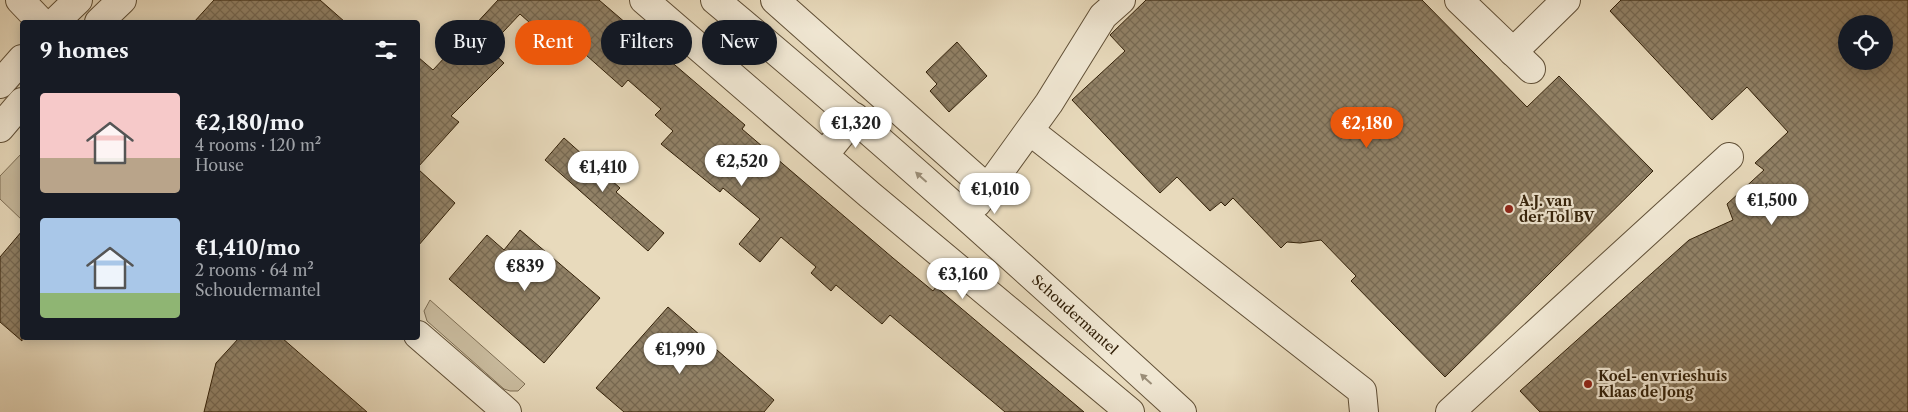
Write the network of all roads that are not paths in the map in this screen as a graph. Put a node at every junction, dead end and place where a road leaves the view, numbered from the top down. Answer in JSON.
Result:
{"nodes":[{"id":1,"x":20,"y":0,"type":"edge"},
{"id":2,"x":78,"y":0,"type":"edge"},
{"id":3,"x":122,"y":0,"type":"edge"},
{"id":4,"x":644,"y":0,"type":"edge"},
{"id":5,"x":715,"y":0,"type":"edge"},
{"id":6,"x":775,"y":0,"type":"edge"},
{"id":7,"x":1459,"y":0,"type":"edge"},
{"id":8,"x":1566,"y":0,"type":"edge"},
{"id":9,"x":1118,"y":1,"type":"edge"},
{"id":10,"x":39,"y":20,"type":"edge"},
{"id":11,"x":57,"y":20,"type":"edge"},
{"id":12,"x":101,"y":20,"type":"edge"},
{"id":13,"x":20,"y":60,"type":"edge"},
{"id":14,"x":0,"y":84,"type":"edge"},
{"id":15,"x":20,"y":104,"type":"edge"},
{"id":16,"x":855,"y":117,"type":"junction"},
{"id":17,"x":0,"y":128,"type":"edge"},
{"id":18,"x":1030,"y":131,"type":"junction"},
{"id":19,"x":824,"y":155,"type":"junction"},
{"id":20,"x":1729,"y":157,"type":"dead end"},
{"id":21,"x":988,"y":189,"type":"junction"},
{"id":22,"x":968,"y":216,"type":"junction"},
{"id":23,"x":420,"y":337,"type":"edge"},
{"id":24,"x":494,"y":408,"type":"edge"},
{"id":25,"x":1130,"y":412,"type":"edge"},
{"id":26,"x":1182,"y":412,"type":"edge"},
{"id":27,"x":1364,"y":412,"type":"edge"},
{"id":28,"x":1450,"y":412,"type":"edge"}],
"edges":[{"from":1,"to":10,"type":"street"},
{"from":2,"to":11,"type":"street"},
{"from":3,"to":12,"type":"street"},
{"from":4,"to":19,"type":"street"},
{"from":5,"to":16,"type":"street","name":"Schoudermantel"},
{"from":6,"to":21,"type":"street"},
{"from":7,"to":8,"type":"street"},
{"from":9,"to":18,"type":"street"},
{"from":13,"to":14,"type":"street"},
{"from":15,"to":17,"type":"street"},
{"from":16,"to":19,"type":"street"},
{"from":22,"to":16,"type":"street","name":"Schoudermantel","one_way":true},
{"from":18,"to":21,"type":"street"},
{"from":18,"to":27,"type":"street"},
{"from":19,"to":25,"type":"street"},
{"from":20,"to":28,"type":"street"},
{"from":21,"to":22,"type":"street"},
{"from":26,"to":22,"type":"street","name":"Schoudermantel","one_way":true},
{"from":23,"to":24,"type":"street"}]}
